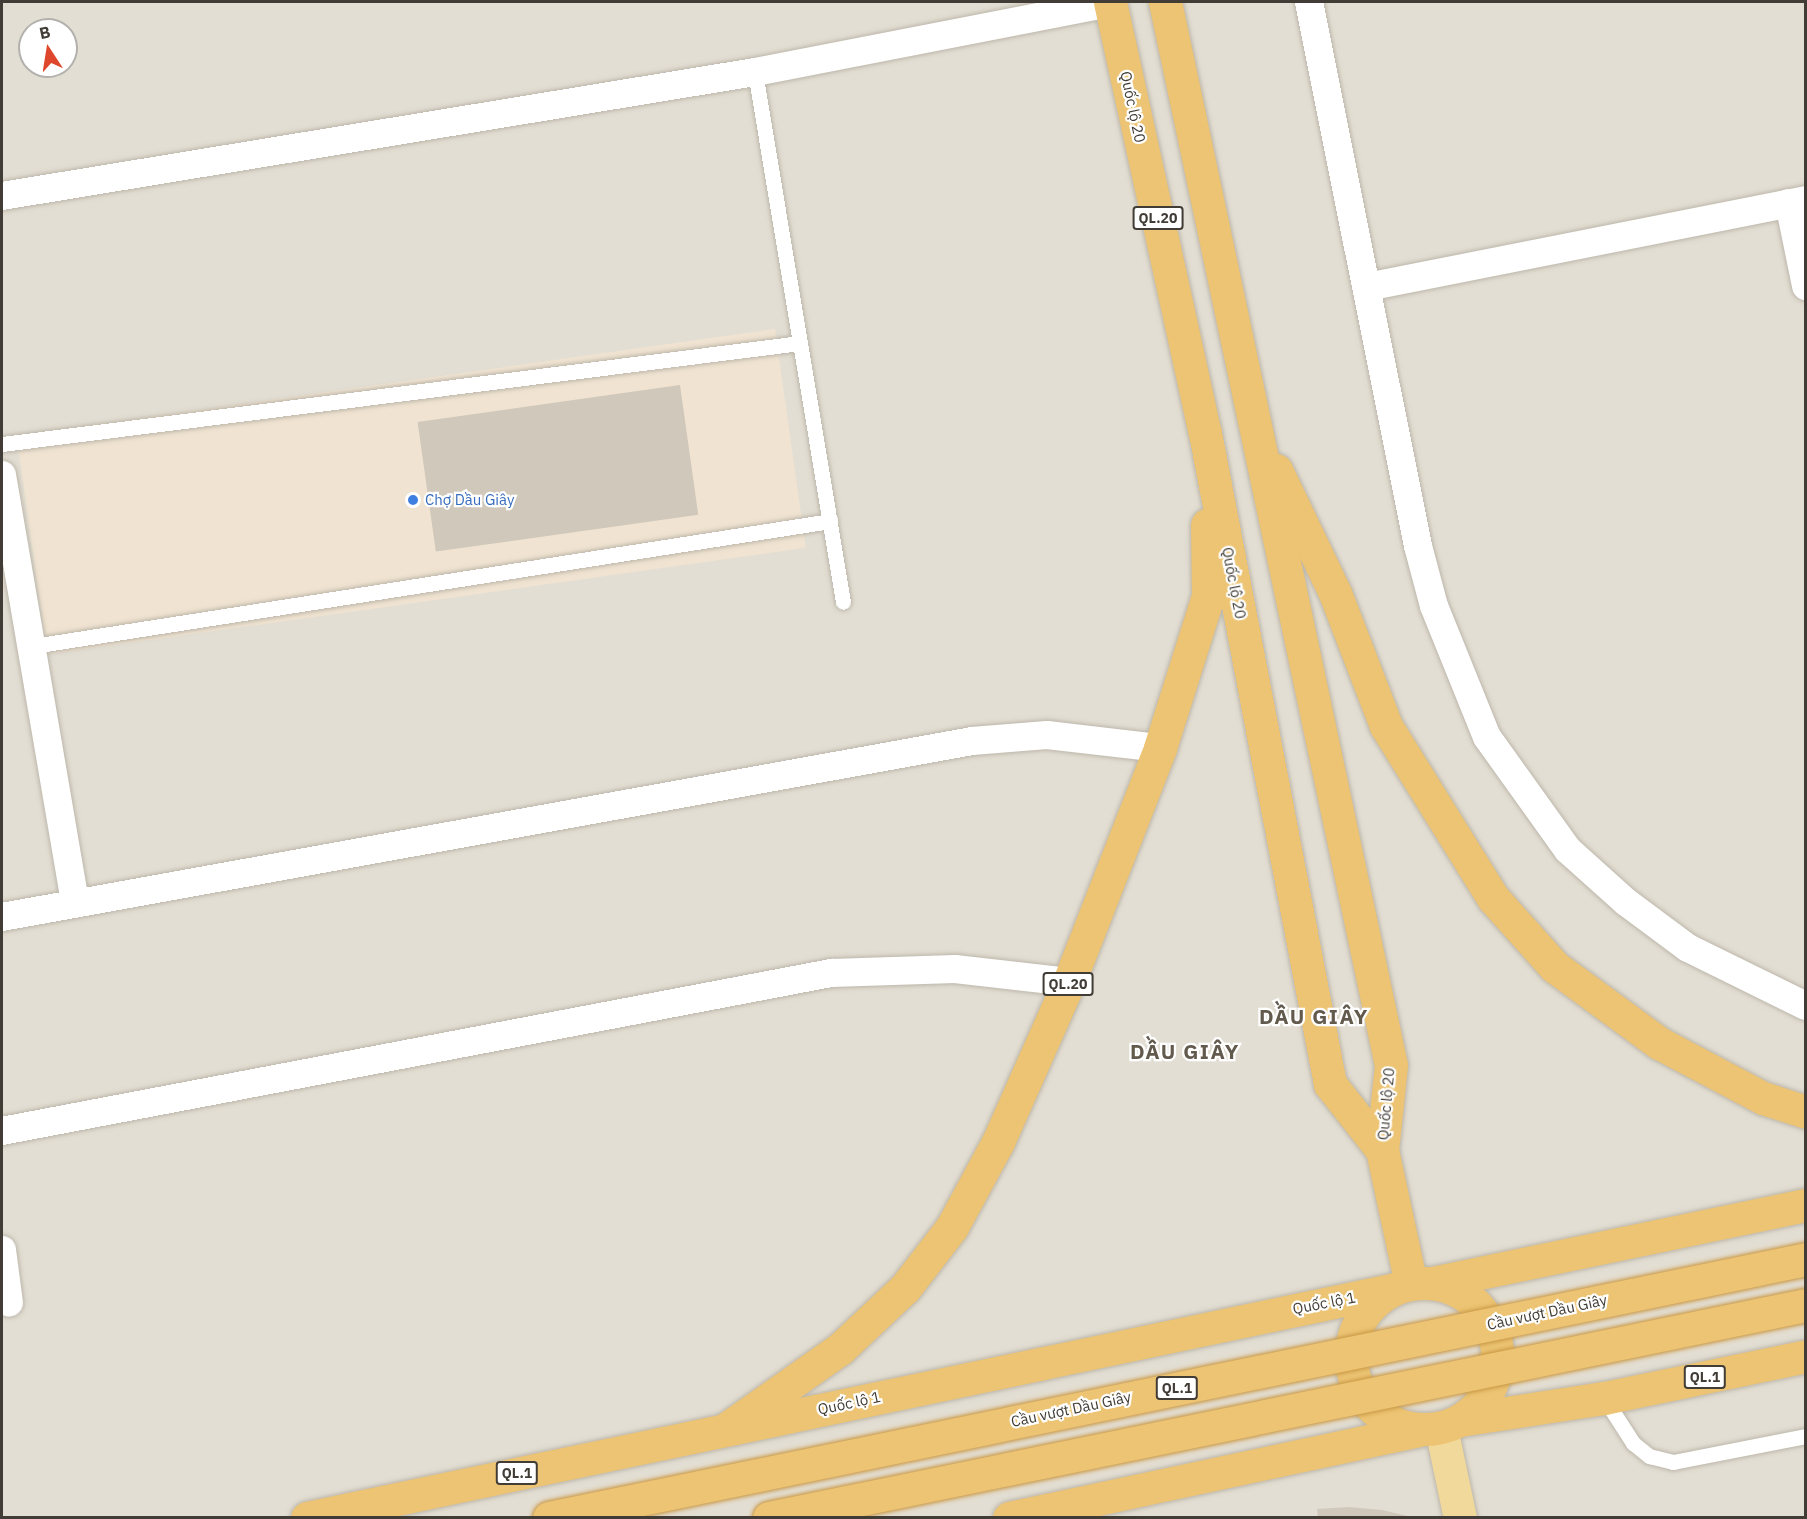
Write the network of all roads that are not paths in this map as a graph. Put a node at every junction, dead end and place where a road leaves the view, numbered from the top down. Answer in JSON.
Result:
{"nodes":[{"id":1,"x":1110,"y":2,"type":"edge"},
{"id":2,"x":1165,"y":2,"type":"edge"},
{"id":3,"x":1309,"y":2,"type":"edge"},
{"id":4,"x":755,"y":72,"type":"junction"},
{"id":5,"x":2,"y":196,"type":"edge"},
{"id":6,"x":1797,"y":202,"type":"edge"},
{"id":7,"x":1366,"y":286,"type":"junction"},
{"id":8,"x":1806,"y":286,"type":"edge"},
{"id":9,"x":800,"y":343,"type":"junction"},
{"id":10,"x":1252,"y":420,"type":"junction"},
{"id":11,"x":1205,"y":433,"type":"junction"},
{"id":12,"x":2,"y":444,"type":"edge"},
{"id":13,"x":2,"y":475,"type":"edge"},
{"id":14,"x":830,"y":521,"type":"junction"},
{"id":15,"x":8,"y":538,"type":"edge"},
{"id":16,"x":843,"y":602,"type":"dead end"},
{"id":17,"x":33,"y":646,"type":"junction"},
{"id":18,"x":1160,"y":748,"type":"junction"},
{"id":19,"x":75,"y":902,"type":"junction"},
{"id":20,"x":2,"y":917,"type":"edge"},
{"id":21,"x":1069,"y":982,"type":"junction"},
{"id":22,"x":1806,"y":1006,"type":"edge"},
{"id":23,"x":1806,"y":1112,"type":"edge"},
{"id":24,"x":2,"y":1131,"type":"edge"},
{"id":25,"x":1382,"y":1150,"type":"junction"},
{"id":26,"x":1806,"y":1205,"type":"edge"},
{"id":27,"x":2,"y":1250,"type":"edge"},
{"id":28,"x":1806,"y":1259,"type":"edge"},
{"id":29,"x":1411,"y":1286,"type":"junction"},
{"id":30,"x":9,"y":1304,"type":"dead end"},
{"id":31,"x":1806,"y":1305,"type":"edge"},
{"id":32,"x":1806,"y":1356,"type":"edge"},
{"id":33,"x":1604,"y":1398,"type":"junction"},
{"id":34,"x":1440,"y":1426,"type":"junction"},
{"id":35,"x":726,"y":1429,"type":"junction"},
{"id":36,"x":1806,"y":1436,"type":"edge"},
{"id":37,"x":307,"y":1518,"type":"edge"},
{"id":38,"x":549,"y":1518,"type":"edge"},
{"id":39,"x":769,"y":1518,"type":"edge"},
{"id":40,"x":1009,"y":1518,"type":"edge"},
{"id":41,"x":1460,"y":1518,"type":"edge"}],
"edges":[{"from":1,"to":4,"type":"street"},
{"from":1,"to":11,"type":"highway","name":"Quốc lộ 20","number":"QL.20"},
{"from":2,"to":10,"type":"highway","name":"Quốc lộ 20","number":"QL.20"},
{"from":3,"to":7,"type":"street"},
{"from":4,"to":5,"type":"street"},
{"from":4,"to":9,"type":"lane"},
{"from":6,"to":7,"type":"street"},
{"from":6,"to":8,"type":"street"},
{"from":7,"to":22,"type":"street"},
{"from":9,"to":12,"type":"lane"},
{"from":9,"to":14,"type":"lane"},
{"from":10,"to":23,"type":"highway","number":"QL.20"},
{"from":10,"to":25,"type":"highway","name":"Quốc lộ 20","number":"QL.20"},
{"from":11,"to":18,"type":"highway","number":"QL.20"},
{"from":11,"to":25,"type":"highway","name":"Quốc lộ 20","number":"QL.20"},
{"from":13,"to":15,"type":"street"},
{"from":14,"to":16,"type":"lane"},
{"from":14,"to":17,"type":"lane"},
{"from":15,"to":17,"type":"street"},
{"from":17,"to":19,"type":"street"},
{"from":18,"to":19,"type":"street"},
{"from":18,"to":21,"type":"highway","number":"QL.20"},
{"from":19,"to":20,"type":"street"},
{"from":21,"to":24,"type":"street"},
{"from":21,"to":35,"type":"highway","number":"QL.20"},
{"from":25,"to":29,"type":"highway","name":"Quốc lộ 20","number":"QL.20"},
{"from":26,"to":29,"type":"highway","name":"Quốc lộ 1","number":"QL.1"},
{"from":27,"to":30,"type":"street"},
{"from":28,"to":38,"type":"highway","name":"Cầu vượt Dầu Giây","number":"QL.1","bridge":true},
{"from":29,"to":34,"type":"highway"},
{"from":29,"to":34,"type":"highway"},
{"from":29,"to":35,"type":"highway","name":"Quốc lộ 1","number":"QL.1"},
{"from":31,"to":39,"type":"highway","bridge":true},
{"from":32,"to":33,"type":"highway","number":"QL.1"},
{"from":33,"to":34,"type":"highway","number":"QL.1"},
{"from":33,"to":36,"type":"lane"},
{"from":34,"to":40,"type":"highway","number":"QL.1"},
{"from":34,"to":41,"type":"main road"},
{"from":35,"to":37,"type":"highway","name":"Quốc lộ 1","number":"QL.1"}]}
